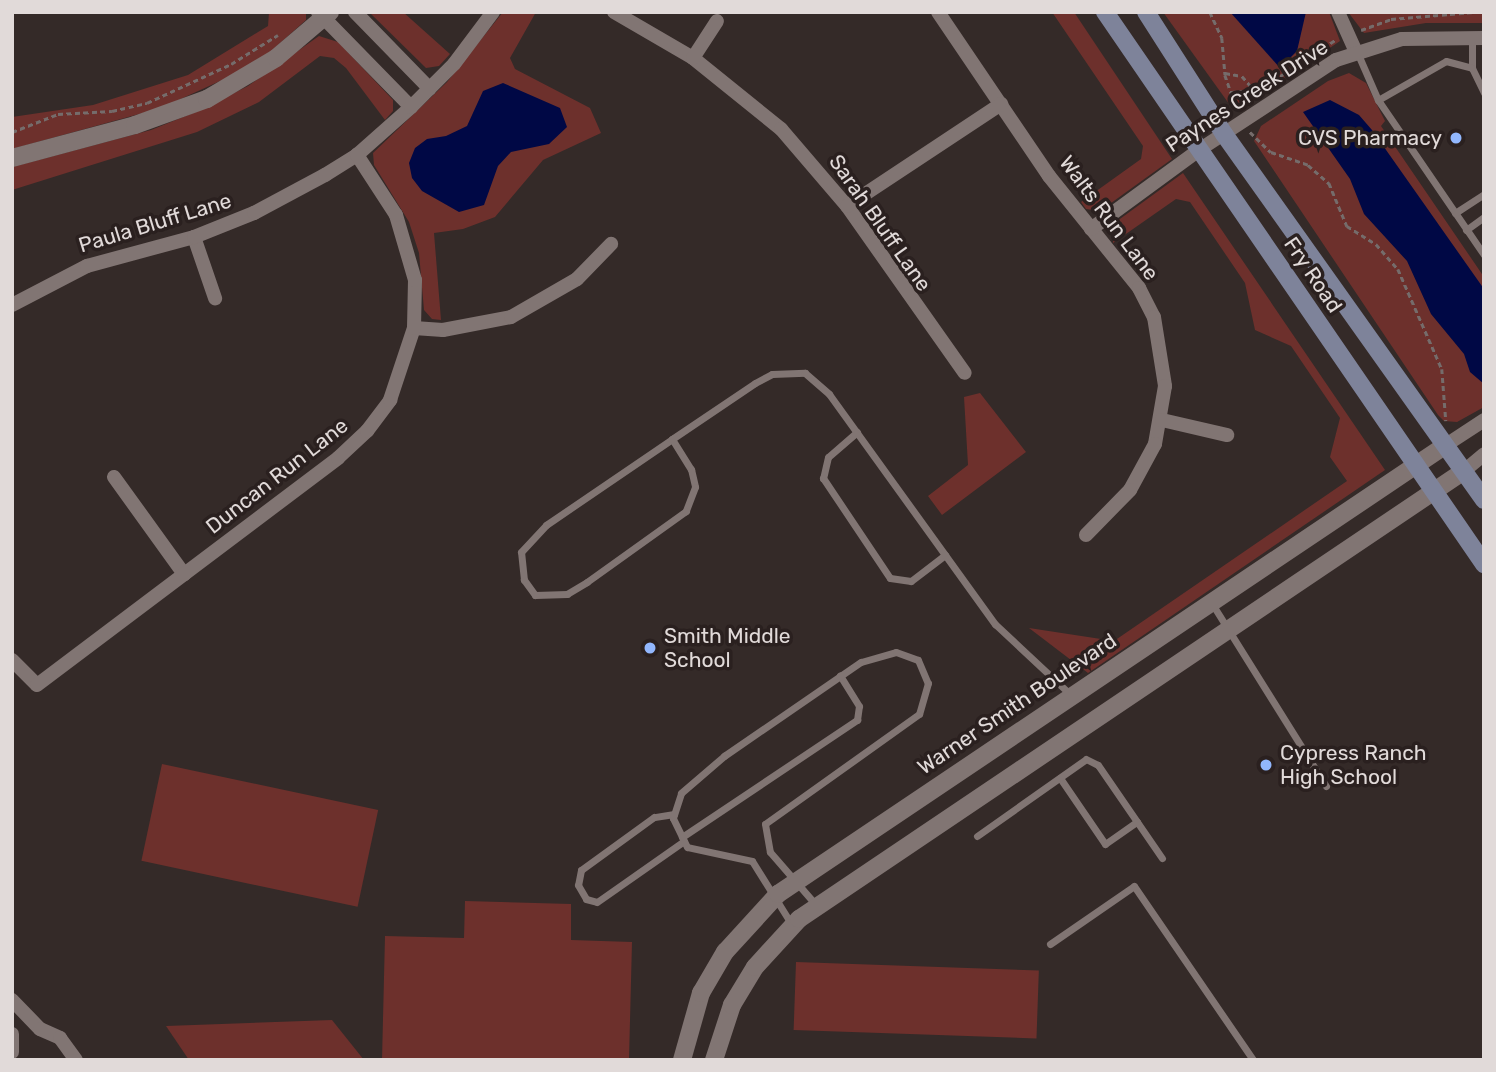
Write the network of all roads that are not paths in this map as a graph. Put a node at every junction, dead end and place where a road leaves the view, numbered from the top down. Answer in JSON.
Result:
{"nodes":[{"id":1,"x":355,"y":12,"type":"edge"},
{"id":2,"x":493,"y":12,"type":"edge"},
{"id":3,"x":614,"y":12,"type":"edge"},
{"id":4,"x":938,"y":12,"type":"edge"},
{"id":5,"x":1105,"y":12,"type":"edge"},
{"id":6,"x":1146,"y":12,"type":"edge"},
{"id":7,"x":1338,"y":12,"type":"edge"},
{"id":8,"x":324,"y":14,"type":"edge"},
{"id":9,"x":717,"y":21,"type":"dead end"},
{"id":10,"x":1478,"y":37,"type":"edge"},
{"id":11,"x":1356,"y":52,"type":"junction"},
{"id":12,"x":693,"y":58,"type":"junction"},
{"id":13,"x":1472,"y":68,"type":"junction"},
{"id":14,"x":430,"y":89,"type":"junction"},
{"id":15,"x":1484,"y":93,"type":"edge"},
{"id":16,"x":1378,"y":100,"type":"junction"},
{"id":17,"x":1001,"y":104,"type":"junction"},
{"id":18,"x":411,"y":107,"type":"junction"},
{"id":19,"x":1224,"y":134,"type":"junction"},
{"id":20,"x":1199,"y":150,"type":"junction"},
{"id":21,"x":357,"y":155,"type":"junction"},
{"id":22,"x":12,"y":158,"type":"edge"},
{"id":23,"x":1484,"y":194,"type":"edge"},
{"id":24,"x":848,"y":206,"type":"junction"},
{"id":25,"x":1455,"y":213,"type":"junction"},
{"id":26,"x":1484,"y":217,"type":"edge"},
{"id":27,"x":1091,"y":229,"type":"junction"},
{"id":28,"x":1466,"y":230,"type":"junction"},
{"id":29,"x":194,"y":237,"type":"junction"},
{"id":30,"x":611,"y":244,"type":"dead end"},
{"id":31,"x":1484,"y":255,"type":"edge"},
{"id":32,"x":215,"y":298,"type":"dead end"},
{"id":33,"x":12,"y":305,"type":"edge"},
{"id":34,"x":414,"y":328,"type":"junction"},
{"id":35,"x":965,"y":373,"type":"dead end"},
{"id":36,"x":1162,"y":420,"type":"junction"},
{"id":37,"x":1484,"y":420,"type":"edge"},
{"id":38,"x":857,"y":432,"type":"junction"},
{"id":39,"x":1227,"y":435,"type":"dead end"},
{"id":40,"x":672,"y":439,"type":"junction"},
{"id":41,"x":1451,"y":441,"type":"junction"},
{"id":42,"x":1484,"y":454,"type":"edge"},
{"id":43,"x":1415,"y":464,"type":"junction"},
{"id":44,"x":1464,"y":471,"type":"junction"},
{"id":45,"x":114,"y":477,"type":"dead end"},
{"id":46,"x":1433,"y":490,"type":"junction"},
{"id":47,"x":1484,"y":500,"type":"edge"},
{"id":48,"x":1086,"y":535,"type":"dead end"},
{"id":49,"x":946,"y":555,"type":"junction"},
{"id":50,"x":1484,"y":564,"type":"edge"},
{"id":51,"x":184,"y":574,"type":"junction"},
{"id":52,"x":1211,"y":601,"type":"junction"},
{"id":53,"x":1229,"y":628,"type":"junction"},
{"id":54,"x":12,"y":660,"type":"edge"},
{"id":55,"x":840,"y":676,"type":"junction"},
{"id":56,"x":1072,"y":695,"type":"junction"},
{"id":57,"x":1060,"y":778,"type":"junction"},
{"id":58,"x":1326,"y":786,"type":"dead end"},
{"id":59,"x":674,"y":814,"type":"junction"},
{"id":60,"x":1137,"y":822,"type":"junction"},
{"id":61,"x":977,"y":835,"type":"dead end"},
{"id":62,"x":683,"y":839,"type":"junction"},
{"id":63,"x":1162,"y":858,"type":"dead end"},
{"id":64,"x":794,"y":883,"type":"junction"},
{"id":65,"x":773,"y":900,"type":"junction"},
{"id":66,"x":817,"y":906,"type":"junction"},
{"id":67,"x":792,"y":925,"type":"junction"},
{"id":68,"x":1050,"y":944,"type":"dead end"},
{"id":69,"x":12,"y":1000,"type":"edge"},
{"id":70,"x":12,"y":1034,"type":"edge"},
{"id":71,"x":12,"y":1052,"type":"edge"},
{"id":72,"x":76,"y":1060,"type":"edge"},
{"id":73,"x":682,"y":1060,"type":"edge"},
{"id":74,"x":714,"y":1060,"type":"edge"},
{"id":75,"x":1253,"y":1060,"type":"edge"}],
"edges":[{"from":1,"to":14,"type":"street"},
{"from":2,"to":14,"type":"street","name":"Paula Bluff Lane"},
{"from":3,"to":12,"type":"street","name":"Sarah Bluff Lane"},
{"from":4,"to":17,"type":"street","name":"Walts Run Lane"},
{"from":5,"to":20,"type":"main road","name":"Fry Road"},
{"from":6,"to":19,"type":"main road","name":"Fry Road"},
{"from":7,"to":11,"type":"street"},
{"from":8,"to":18,"type":"street"},
{"from":8,"to":22,"type":"street"},
{"from":9,"to":12,"type":"street"},
{"from":10,"to":11,"type":"street","name":"Paynes Creek Drive"},
{"from":10,"to":13,"type":"lane"},
{"from":11,"to":16,"type":"lane"},
{"from":11,"to":19,"type":"street","name":"Paynes Creek Drive"},
{"from":12,"to":24,"type":"street","name":"Sarah Bluff Lane"},
{"from":13,"to":15,"type":"lane"},
{"from":13,"to":16,"type":"lane"},
{"from":14,"to":18,"type":"street","name":"Paula Bluff Lane"},
{"from":16,"to":25,"type":"lane"},
{"from":17,"to":24,"type":"street"},
{"from":17,"to":27,"type":"street","name":"Walts Run Lane"},
{"from":18,"to":21,"type":"street","name":"Paula Bluff Lane"},
{"from":19,"to":20,"type":"street","name":"Paynes Creek Drive"},
{"from":19,"to":41,"type":"main road","name":"Fry Road"},
{"from":20,"to":27,"type":"street","name":"Paynes Creek Drive"},
{"from":20,"to":43,"type":"main road","name":"Fry Road"},
{"from":21,"to":29,"type":"street","name":"Paula Bluff Lane"},
{"from":21,"to":34,"type":"street","name":"Duncan Run Lane"},
{"from":23,"to":25,"type":"lane"},
{"from":24,"to":35,"type":"street","name":"Sarah Bluff Lane"},
{"from":25,"to":28,"type":"lane"},
{"from":26,"to":28,"type":"lane"},
{"from":27,"to":36,"type":"street","name":"Walts Run Lane"},
{"from":28,"to":31,"type":"lane"},
{"from":29,"to":32,"type":"street"},
{"from":29,"to":33,"type":"street","name":"Paula Bluff Lane"},
{"from":30,"to":34,"type":"street"},
{"from":34,"to":51,"type":"street","name":"Duncan Run Lane"},
{"from":36,"to":39,"type":"street"},
{"from":36,"to":48,"type":"street","name":"Walts Run Lane"},
{"from":37,"to":41,"type":"street"},
{"from":38,"to":40,"type":"lane"},
{"from":38,"to":49,"type":"lane"},
{"from":38,"to":49,"type":"lane"},
{"from":40,"to":40,"type":"lane"},
{"from":41,"to":43,"type":"street","name":"Warner Smith Boulevard"},
{"from":41,"to":44,"type":"main road","name":"Fry Road"},
{"from":42,"to":44,"type":"street"},
{"from":43,"to":46,"type":"main road","name":"Fry Road"},
{"from":43,"to":52,"type":"street","name":"Warner Smith Boulevard"},
{"from":44,"to":46,"type":"street"},
{"from":44,"to":47,"type":"main road","name":"Fry Road"},
{"from":45,"to":51,"type":"street"},
{"from":46,"to":50,"type":"main road","name":"Fry Road"},
{"from":46,"to":53,"type":"street"},
{"from":49,"to":56,"type":"lane"},
{"from":51,"to":54,"type":"street","name":"Duncan Run Lane"},
{"from":52,"to":53,"type":"lane"},
{"from":52,"to":56,"type":"street","name":"Warner Smith Boulevard"},
{"from":53,"to":58,"type":"lane"},
{"from":53,"to":66,"type":"street"},
{"from":55,"to":59,"type":"lane"},
{"from":55,"to":62,"type":"lane"},
{"from":55,"to":64,"type":"lane"},
{"from":56,"to":64,"type":"street","name":"Warner Smith Boulevard"},
{"from":57,"to":60,"type":"lane"},
{"from":57,"to":60,"type":"lane"},
{"from":57,"to":61,"type":"lane"},
{"from":59,"to":62,"type":"lane"},
{"from":59,"to":62,"type":"lane"},
{"from":60,"to":63,"type":"lane"},
{"from":62,"to":65,"type":"lane"},
{"from":64,"to":65,"type":"street","name":"Warner Smith Boulevard"},
{"from":64,"to":66,"type":"lane"},
{"from":65,"to":67,"type":"lane"},
{"from":65,"to":73,"type":"street","name":"Warner Smith Boulevard"},
{"from":66,"to":67,"type":"street"},
{"from":67,"to":74,"type":"street"},
{"from":68,"to":75,"type":"lane"},
{"from":69,"to":72,"type":"street"},
{"from":70,"to":71,"type":"street"}]}
